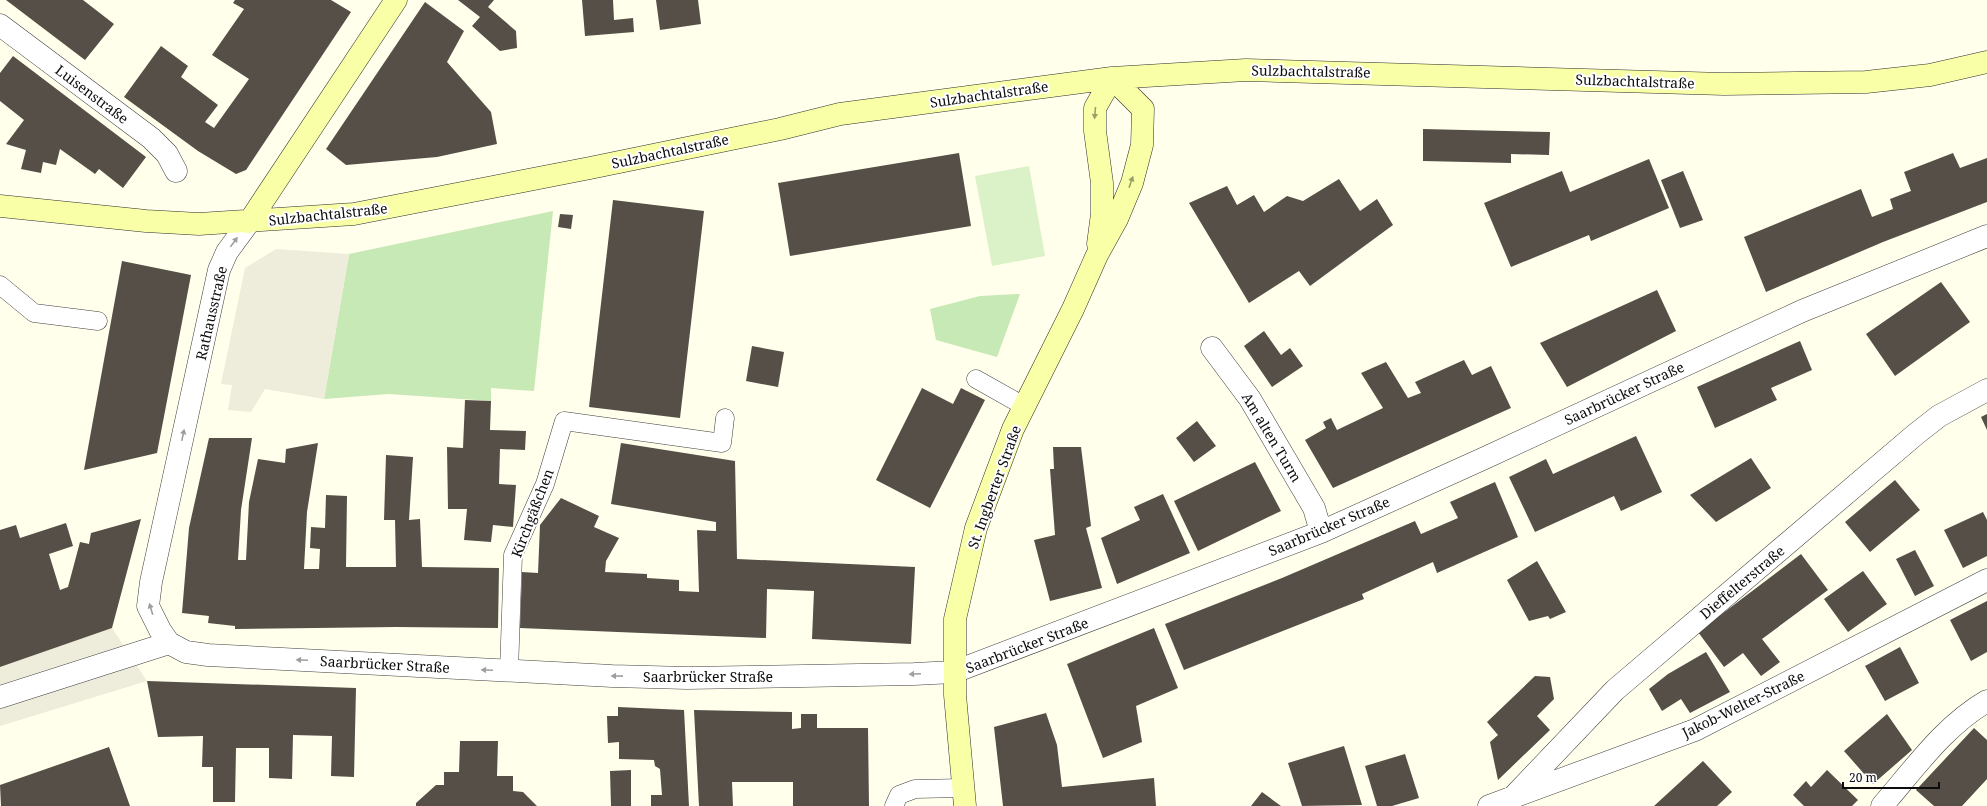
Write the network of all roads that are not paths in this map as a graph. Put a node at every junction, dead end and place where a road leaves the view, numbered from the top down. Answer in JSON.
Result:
{"nodes":[{"id":1,"x":396,"y":0,"type":"edge"},
{"id":2,"x":0,"y":25,"type":"edge"},
{"id":3,"x":1987,"y":62,"type":"edge"},
{"id":4,"x":1112,"y":78,"type":"junction"},
{"id":5,"x":176,"y":171,"type":"dead end"},
{"id":6,"x":0,"y":206,"type":"edge"},
{"id":7,"x":249,"y":222,"type":"junction"},
{"id":8,"x":1987,"y":236,"type":"edge"},
{"id":9,"x":1097,"y":255,"type":"junction"},
{"id":10,"x":0,"y":285,"type":"edge"},
{"id":11,"x":98,"y":321,"type":"dead end"},
{"id":12,"x":1212,"y":348,"type":"dead end"},
{"id":13,"x":976,"y":379,"type":"dead end"},
{"id":14,"x":1987,"y":390,"type":"edge"},
{"id":15,"x":1024,"y":406,"type":"junction"},
{"id":16,"x":725,"y":418,"type":"dead end"},
{"id":17,"x":1321,"y":532,"type":"junction"},
{"id":18,"x":1987,"y":580,"type":"edge"},
{"id":19,"x":169,"y":643,"type":"junction"},
{"id":20,"x":509,"y":671,"type":"junction"},
{"id":21,"x":954,"y":672,"type":"junction"},
{"id":22,"x":0,"y":697,"type":"edge"},
{"id":23,"x":1987,"y":701,"type":"edge"},
{"id":24,"x":1514,"y":796,"type":"junction"},
{"id":25,"x":964,"y":797,"type":"edge"},
{"id":26,"x":894,"y":806,"type":"edge"},
{"id":27,"x":1489,"y":806,"type":"edge"},
{"id":28,"x":1882,"y":806,"type":"edge"}],
"edges":[{"from":1,"to":7,"type":"main road","name":"Rathausstraße"},
{"from":2,"to":5,"type":"street","name":"Luisenstraße"},
{"from":3,"to":4,"type":"main road","name":"Sulzbachtalstraße"},
{"from":4,"to":7,"type":"main road","name":"Sulzbachtalstraße"},
{"from":4,"to":9,"type":"main road","name":"St. Ingberter Straße","one_way":true},
{"from":9,"to":4,"type":"main road","name":"St. Ingberter Straße","one_way":true},
{"from":6,"to":7,"type":"main road","name":"Sulzbachtalstraße"},
{"from":19,"to":7,"type":"street","name":"Rathausstraße","one_way":true},
{"from":8,"to":17,"type":"street","name":"Saarbrücker Straße"},
{"from":9,"to":15,"type":"main road","name":"St. Ingberter Straße"},
{"from":10,"to":11,"type":"lane"},
{"from":12,"to":17,"type":"street","name":"Am alten Turm"},
{"from":13,"to":15,"type":"lane"},
{"from":14,"to":24,"type":"street","name":"Dieffelterstraße"},
{"from":15,"to":21,"type":"main road","name":"St. Ingberter Straße"},
{"from":16,"to":20,"type":"lane","name":"Kirchgäßchen"},
{"from":17,"to":21,"type":"street","name":"Saarbrücker Straße"},
{"from":18,"to":24,"type":"street","name":"Jakob-Welter-Straße"},
{"from":20,"to":19,"type":"street","name":"Saarbrücker Straße","one_way":true},
{"from":19,"to":22,"type":"street"},
{"from":21,"to":20,"type":"street","name":"Saarbrücker Straße","one_way":true},
{"from":21,"to":25,"type":"main road","name":"St. Ingberter Straße"},
{"from":23,"to":28,"type":"street"},
{"from":24,"to":27,"type":"street","name":"Jakob-Welter-Straße"},
{"from":25,"to":26,"type":"lane"}]}
